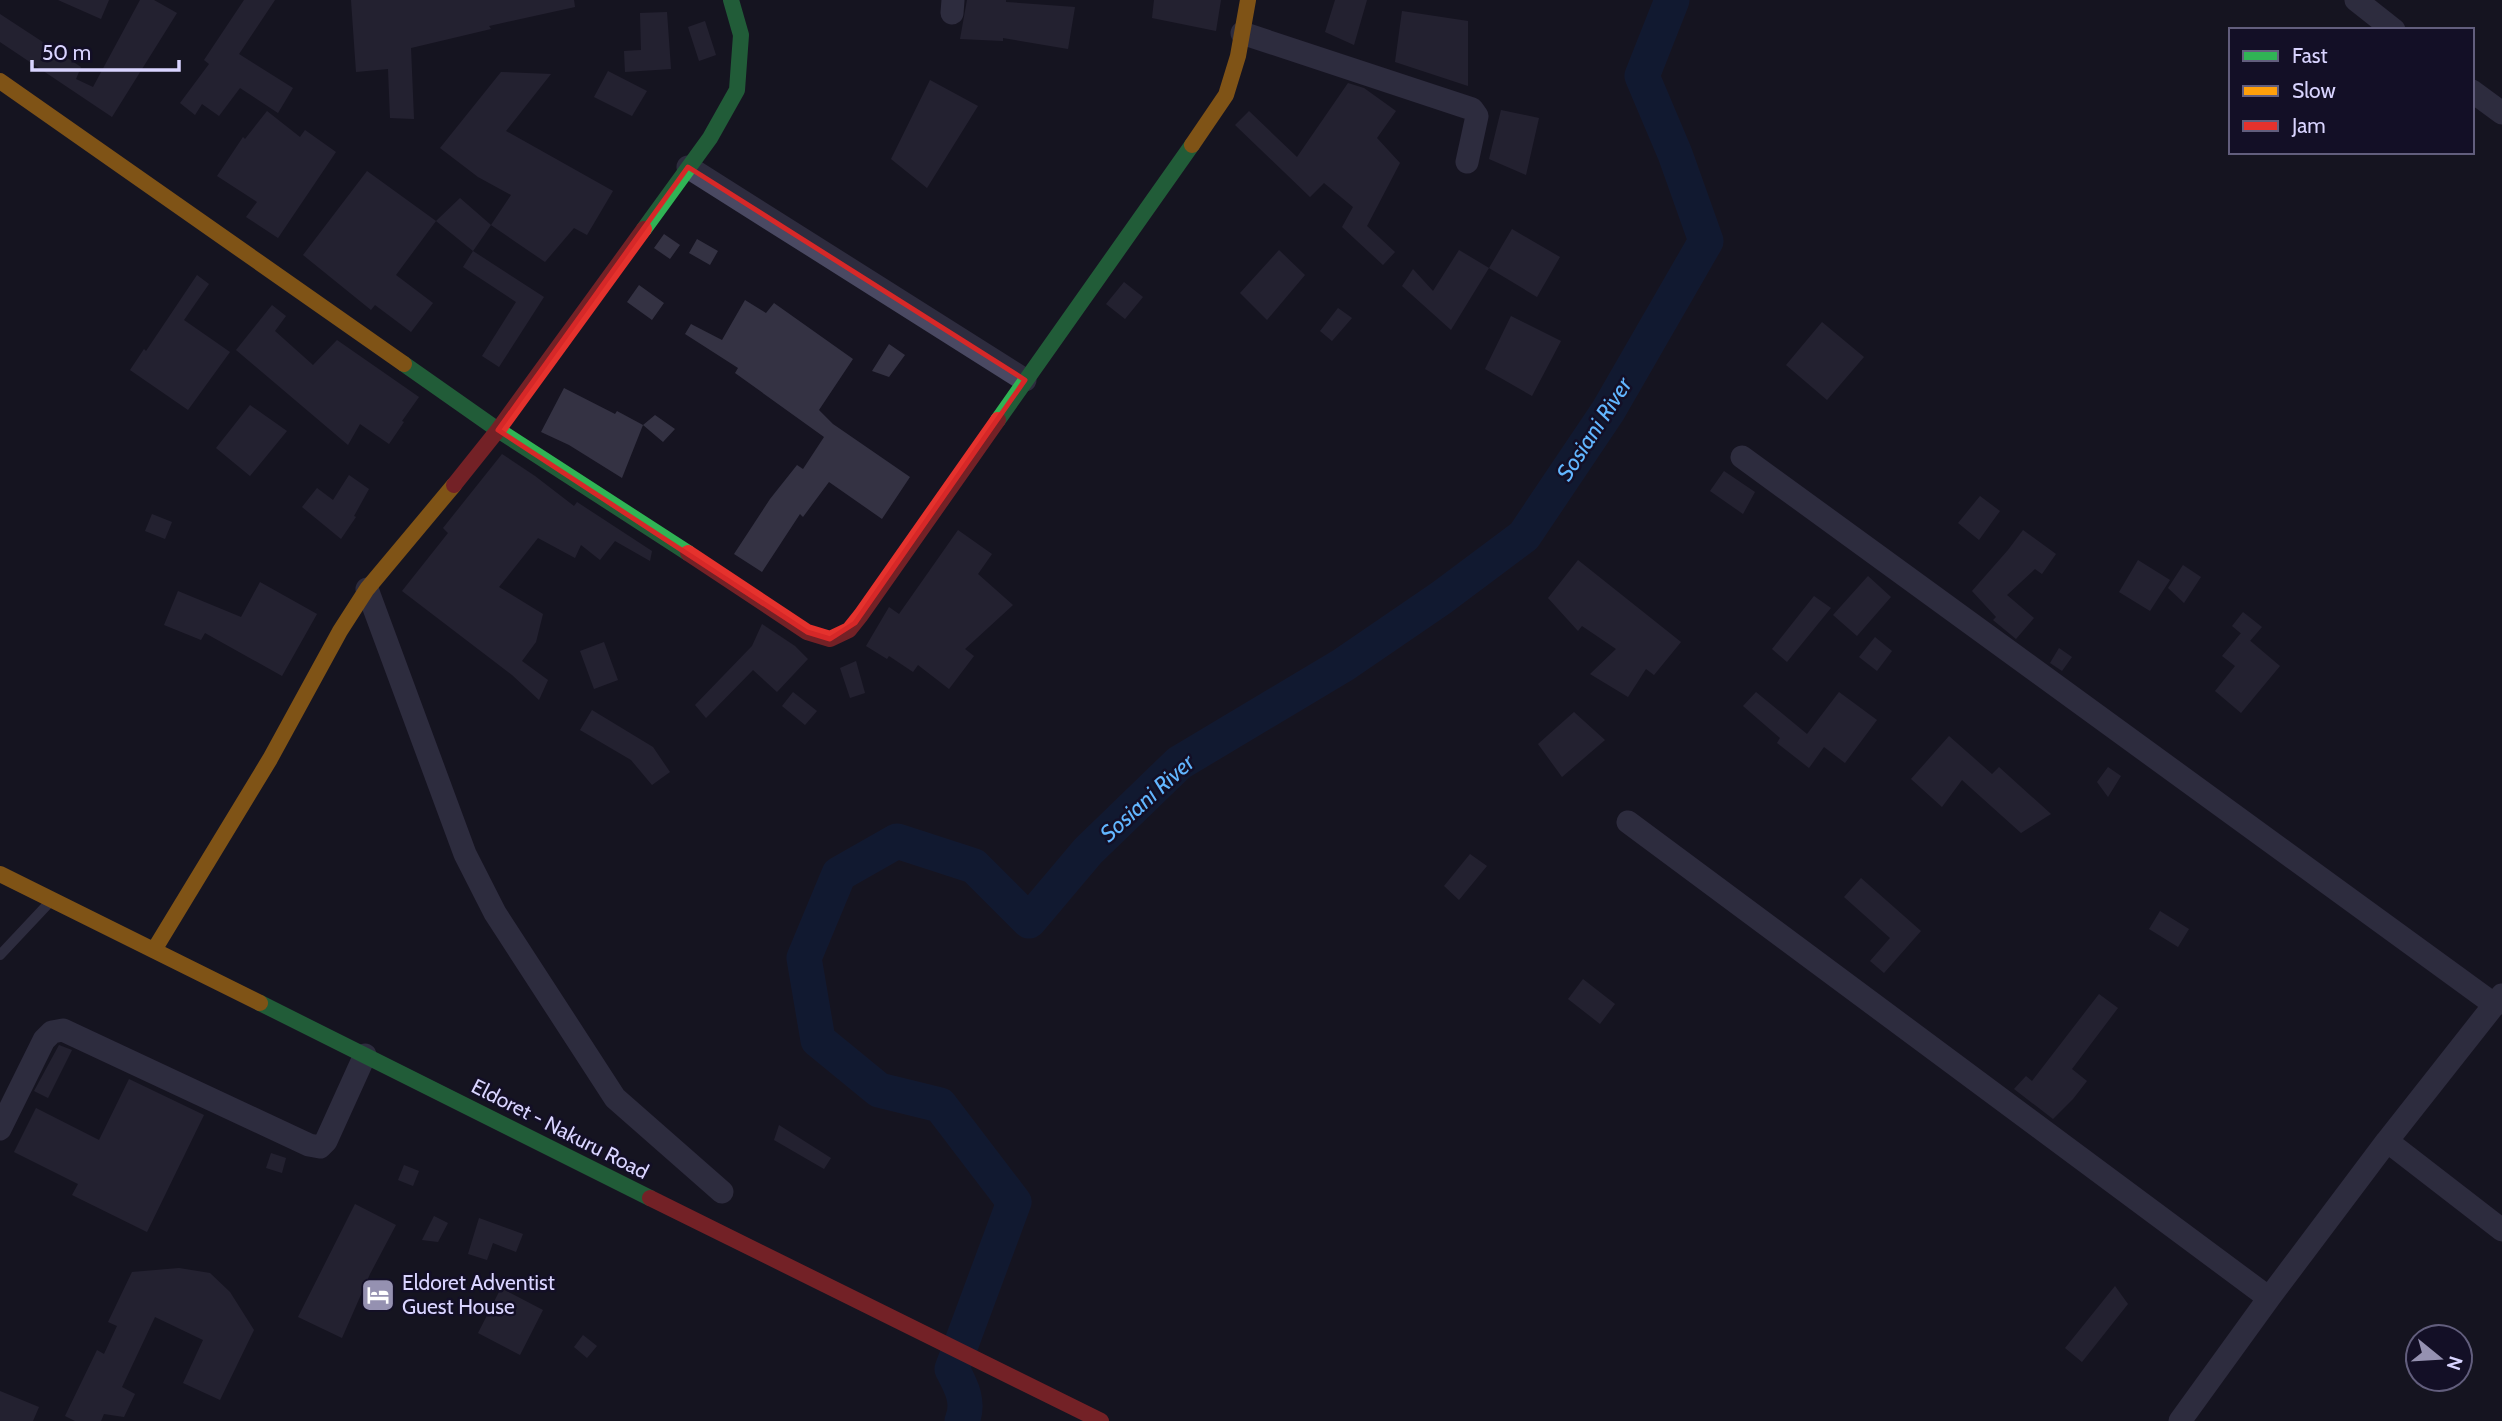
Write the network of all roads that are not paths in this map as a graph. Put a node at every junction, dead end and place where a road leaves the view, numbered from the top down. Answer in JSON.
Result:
{"nodes":[{"id":1,"x":731,"y":0,"type":"edge"},
{"id":2,"x":1248,"y":0,"type":"edge"},
{"id":3,"x":2356,"y":0,"type":"edge"},
{"id":4,"x":2391,"y":28,"type":"edge"},
{"id":5,"x":1242,"y":33,"type":"junction"},
{"id":6,"x":0,"y":81,"type":"edge"},
{"id":7,"x":2474,"y":92,"type":"edge"},
{"id":8,"x":2502,"y":113,"type":"edge"},
{"id":9,"x":1467,"y":162,"type":"dead end"},
{"id":10,"x":688,"y":166,"type":"junction"},
{"id":11,"x":1025,"y":380,"type":"junction"},
{"id":12,"x":498,"y":430,"type":"junction"},
{"id":13,"x":1742,"y":457,"type":"dead end"},
{"id":14,"x":367,"y":589,"type":"junction"},
{"id":15,"x":1628,"y":822,"type":"dead end"},
{"id":16,"x":0,"y":874,"type":"edge"},
{"id":17,"x":52,"y":900,"type":"junction"},
{"id":18,"x":154,"y":950,"type":"junction"},
{"id":19,"x":0,"y":955,"type":"edge"},
{"id":20,"x":2498,"y":1000,"type":"edge"},
{"id":21,"x":365,"y":1055,"type":"junction"},
{"id":22,"x":0,"y":1129,"type":"edge"},
{"id":23,"x":2387,"y":1141,"type":"junction"},
{"id":24,"x":722,"y":1192,"type":"dead end"},
{"id":25,"x":2502,"y":1230,"type":"edge"},
{"id":26,"x":2269,"y":1298,"type":"junction"},
{"id":27,"x":1101,"y":1421,"type":"edge"},
{"id":28,"x":2180,"y":1421,"type":"edge"}],
"edges":[{"from":1,"to":10,"type":"main road"},
{"from":2,"to":5,"type":"main road"},
{"from":3,"to":4,"type":"street"},
{"from":5,"to":9,"type":"street"},
{"from":5,"to":11,"type":"main road"},
{"from":6,"to":12,"type":"main road"},
{"from":7,"to":8,"type":"street"},
{"from":10,"to":11,"type":"street"},
{"from":10,"to":12,"type":"main road"},
{"from":11,"to":12,"type":"main road"},
{"from":12,"to":14,"type":"main road"},
{"from":13,"to":20,"type":"street"},
{"from":14,"to":18,"type":"main road"},
{"from":14,"to":24,"type":"street"},
{"from":15,"to":26,"type":"street"},
{"from":16,"to":17,"type":"main road","name":"Eldoret - Nakuru Road"},
{"from":17,"to":18,"type":"main road","name":"Eldoret - Nakuru Road"},
{"from":17,"to":19,"type":"lane"},
{"from":18,"to":21,"type":"main road","name":"Eldoret - Nakuru Road"},
{"from":20,"to":23,"type":"street"},
{"from":21,"to":22,"type":"street"},
{"from":21,"to":27,"type":"main road","name":"Eldoret - Nakuru Road"},
{"from":23,"to":25,"type":"street"},
{"from":23,"to":26,"type":"street"},
{"from":26,"to":28,"type":"street"}]}
